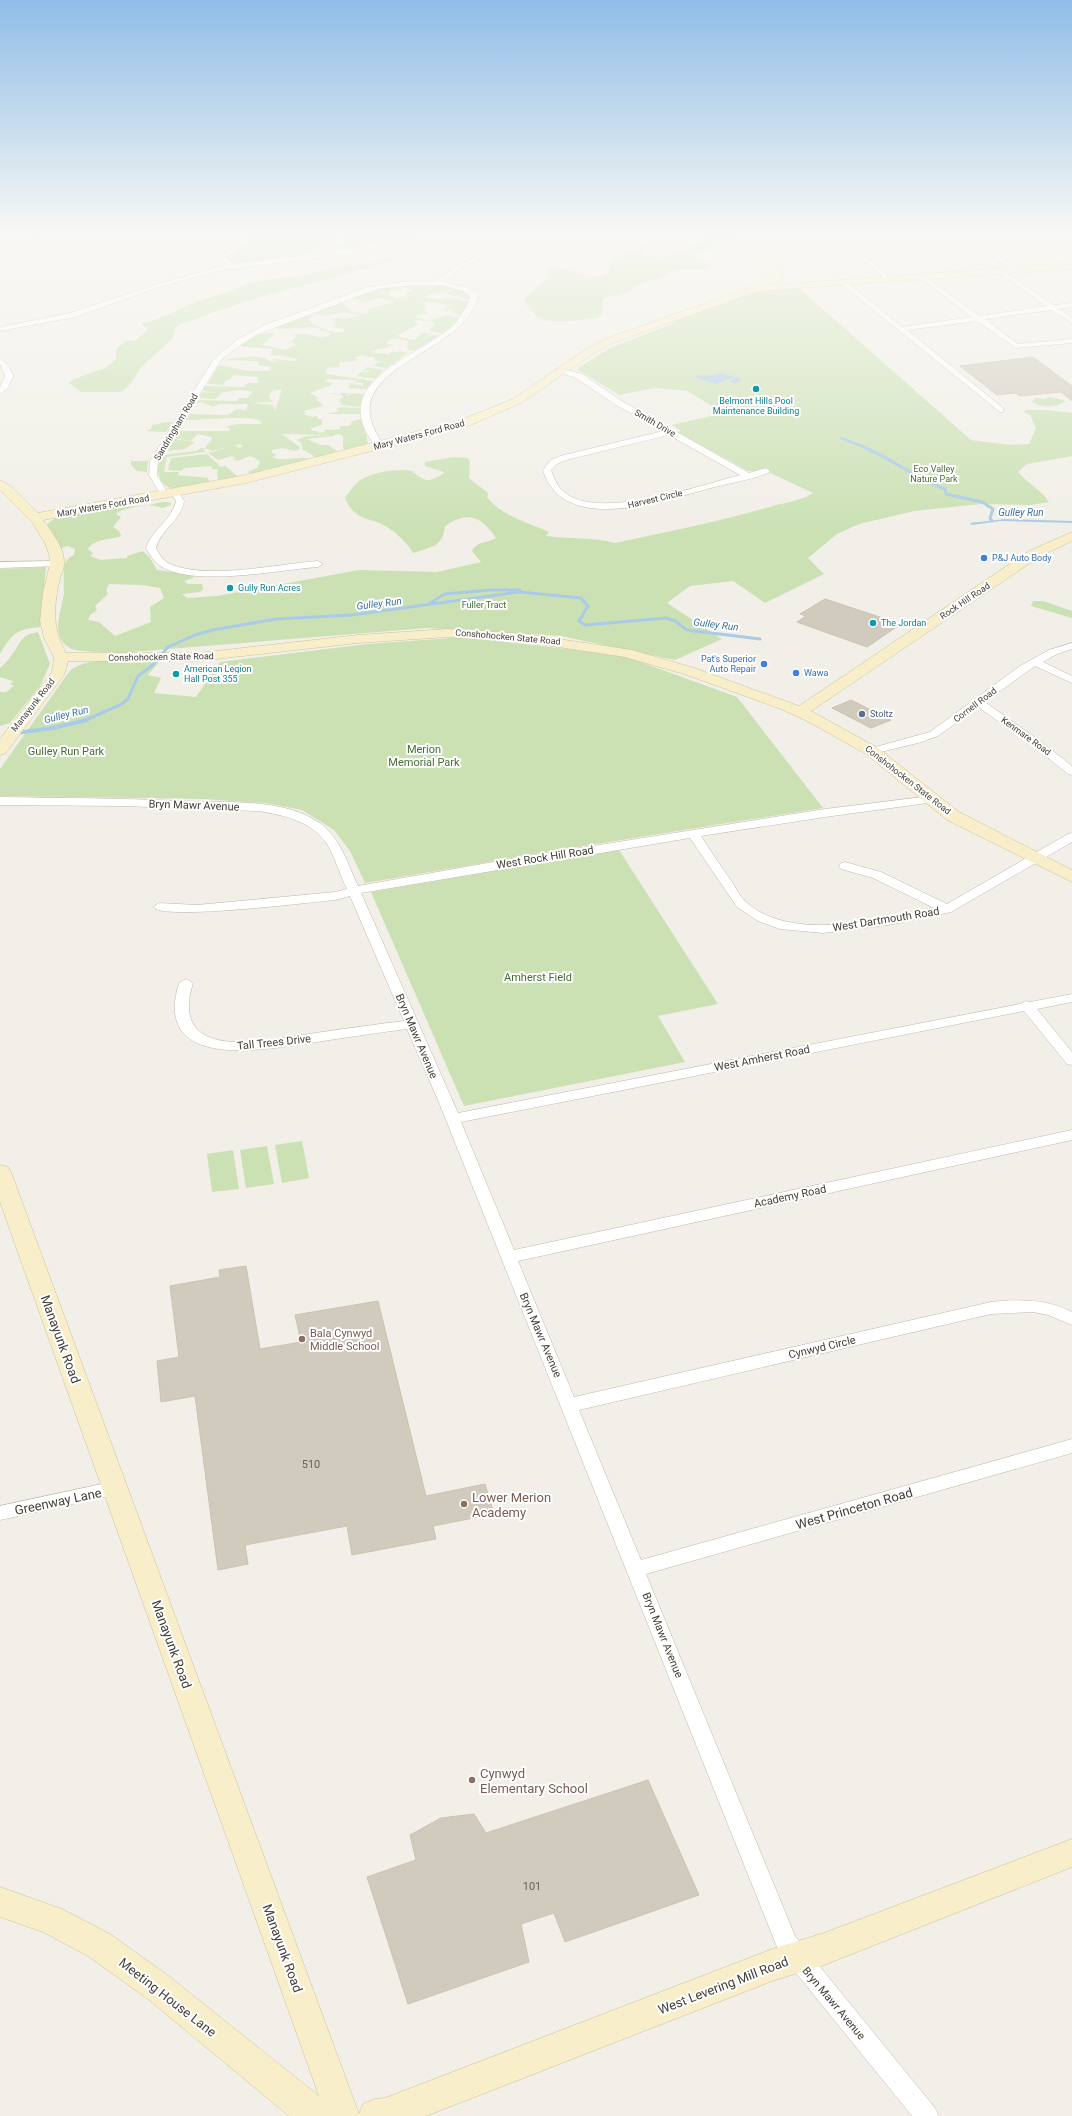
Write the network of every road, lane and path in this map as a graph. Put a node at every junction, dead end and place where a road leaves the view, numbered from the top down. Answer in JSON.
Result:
{"nodes":[{"id":1,"x":255,"y":334,"type":"edge"},
{"id":2,"x":446,"y":334,"type":"edge"},
{"id":3,"x":629,"y":334,"type":"edge"},
{"id":4,"x":906,"y":334,"type":"edge"},
{"id":5,"x":999,"y":334,"type":"edge"},
{"id":6,"x":1072,"y":341,"type":"edge"},
{"id":7,"x":0,"y":360,"type":"edge"},
{"id":8,"x":562,"y":370,"type":"junction"},
{"id":9,"x":0,"y":392,"type":"edge"},
{"id":10,"x":1000,"y":410,"type":"dead end"},
{"id":11,"x":671,"y":432,"type":"junction"},
{"id":12,"x":380,"y":445,"type":"junction"},
{"id":13,"x":766,"y":471,"type":"dead end"},
{"id":14,"x":748,"y":476,"type":"junction"},
{"id":15,"x":0,"y":484,"type":"edge"},
{"id":16,"x":170,"y":494,"type":"junction"},
{"id":17,"x":34,"y":518,"type":"junction"},
{"id":18,"x":1072,"y":536,"type":"edge"},
{"id":19,"x":57,"y":564,"type":"junction"},
{"id":20,"x":318,"y":564,"type":"dead end"},
{"id":21,"x":0,"y":565,"type":"edge"},
{"id":22,"x":1072,"y":646,"type":"edge"},
{"id":23,"x":61,"y":657,"type":"junction"},
{"id":24,"x":1035,"y":662,"type":"junction"},
{"id":25,"x":1072,"y":680,"type":"edge"},
{"id":26,"x":978,"y":702,"type":"junction"},
{"id":27,"x":800,"y":712,"type":"junction"},
{"id":28,"x":0,"y":750,"type":"edge"},
{"id":29,"x":872,"y":750,"type":"junction"},
{"id":30,"x":1072,"y":772,"type":"edge"},
{"id":31,"x":931,"y":800,"type":"junction"},
{"id":32,"x":0,"y":801,"type":"edge"},
{"id":33,"x":693,"y":834,"type":"junction"},
{"id":34,"x":1072,"y":837,"type":"edge"},
{"id":35,"x":1036,"y":859,"type":"junction"},
{"id":36,"x":845,"y":866,"type":"dead end"},
{"id":37,"x":1072,"y":877,"type":"edge"},
{"id":38,"x":354,"y":891,"type":"junction"},
{"id":39,"x":160,"y":907,"type":"dead end"},
{"id":40,"x":948,"y":909,"type":"junction"},
{"id":41,"x":186,"y":983,"type":"dead end"},
{"id":42,"x":1072,"y":998,"type":"edge"},
{"id":43,"x":1026,"y":1005,"type":"junction"},
{"id":44,"x":412,"y":1024,"type":"junction"},
{"id":45,"x":1072,"y":1061,"type":"edge"},
{"id":46,"x":453,"y":1119,"type":"junction"},
{"id":47,"x":1072,"y":1135,"type":"edge"},
{"id":48,"x":0,"y":1172,"type":"edge"},
{"id":49,"x":509,"y":1257,"type":"junction"},
{"id":50,"x":1072,"y":1319,"type":"edge"},
{"id":51,"x":570,"y":1405,"type":"junction"},
{"id":52,"x":1072,"y":1446,"type":"edge"},
{"id":53,"x":116,"y":1488,"type":"junction"},
{"id":54,"x":0,"y":1513,"type":"edge"},
{"id":55,"x":636,"y":1569,"type":"junction"},
{"id":56,"x":1072,"y":1853,"type":"edge"},
{"id":57,"x":0,"y":1902,"type":"edge"},
{"id":58,"x":796,"y":1958,"type":"junction"},
{"id":59,"x":322,"y":2116,"type":"edge"},
{"id":60,"x":343,"y":2116,"type":"edge"},
{"id":61,"x":375,"y":2116,"type":"edge"},
{"id":62,"x":926,"y":2116,"type":"edge"}],
"edges":[{"from":1,"to":16,"type":"street","name":"Sandringham Road"},
{"from":2,"to":12,"type":"street","name":"Sandringham Road"},
{"from":3,"to":8,"type":"street","name":"Mary Waters Ford Road"},
{"from":4,"to":10,"type":"street"},
{"from":5,"to":6,"type":"street"},
{"from":7,"to":9,"type":"street"},
{"from":8,"to":11,"type":"street","name":"Smith Drive"},
{"from":8,"to":12,"type":"street","name":"Mary Waters Ford Road"},
{"from":11,"to":14,"type":"street","name":"Smith Drive"},
{"from":11,"to":14,"type":"street","name":"Harvest Circle"},
{"from":12,"to":16,"type":"street","name":"Mary Waters Ford Road"},
{"from":13,"to":14,"type":"street","name":"Harvest Circle"},
{"from":15,"to":17,"type":"street"},
{"from":16,"to":17,"type":"street","name":"Mary Waters Ford Road"},
{"from":16,"to":20,"type":"street","name":"Sandringham Road"},
{"from":17,"to":19,"type":"street"},
{"from":18,"to":27,"type":"street","name":"Rock Hill Road"},
{"from":19,"to":21,"type":"street"},
{"from":19,"to":23,"type":"street"},
{"from":22,"to":24,"type":"street","name":"Cornell Road"},
{"from":23,"to":27,"type":"street","name":"Conshohocken State Road"},
{"from":23,"to":28,"type":"street","name":"Manayunk Road"},
{"from":24,"to":25,"type":"street"},
{"from":24,"to":26,"type":"street","name":"Cornell Road"},
{"from":26,"to":29,"type":"street","name":"Cornell Road"},
{"from":26,"to":30,"type":"street","name":"Kenmare Road"},
{"from":27,"to":29,"type":"street","name":"Conshohocken State Road"},
{"from":29,"to":31,"type":"street","name":"Conshohocken State Road"},
{"from":31,"to":33,"type":"street","name":"West Rock Hill Road"},
{"from":31,"to":35,"type":"street","name":"Conshohocken State Road"},
{"from":32,"to":38,"type":"street","name":"Bryn Mawr Avenue"},
{"from":33,"to":38,"type":"street","name":"West Rock Hill Road"},
{"from":33,"to":40,"type":"street","name":"West Dartmouth Road"},
{"from":34,"to":35,"type":"street","name":"West Dartmouth Road"},
{"from":35,"to":37,"type":"street","name":"Conshohocken State Road"},
{"from":35,"to":40,"type":"street","name":"West Dartmouth Road"},
{"from":36,"to":40,"type":"street"},
{"from":38,"to":39,"type":"street","name":"West Rock Hill Road"},
{"from":38,"to":44,"type":"street","name":"Bryn Mawr Avenue"},
{"from":41,"to":44,"type":"street","name":"Tall Trees Drive"},
{"from":42,"to":43,"type":"street","name":"West Amherst Road"},
{"from":43,"to":45,"type":"street"},
{"from":43,"to":46,"type":"street","name":"West Amherst Road"},
{"from":44,"to":46,"type":"street","name":"Bryn Mawr Avenue"},
{"from":46,"to":49,"type":"street","name":"Bryn Mawr Avenue"},
{"from":47,"to":49,"type":"street","name":"Academy Road"},
{"from":48,"to":53,"type":"street","name":"Manayunk Road"},
{"from":49,"to":51,"type":"street","name":"Bryn Mawr Avenue"},
{"from":50,"to":51,"type":"street","name":"Cynwyd Circle"},
{"from":51,"to":55,"type":"street","name":"Bryn Mawr Avenue"},
{"from":52,"to":55,"type":"street","name":"West Princeton Road"},
{"from":53,"to":54,"type":"street","name":"Greenway Lane"},
{"from":53,"to":60,"type":"street","name":"Manayunk Road"},
{"from":55,"to":58,"type":"street","name":"Bryn Mawr Avenue"},
{"from":56,"to":58,"type":"street","name":"West Levering Mill Road"},
{"from":57,"to":59,"type":"street","name":"Meeting House Lane"},
{"from":58,"to":61,"type":"street","name":"West Levering Mill Road"},
{"from":58,"to":62,"type":"street","name":"Bryn Mawr Avenue"}]}
